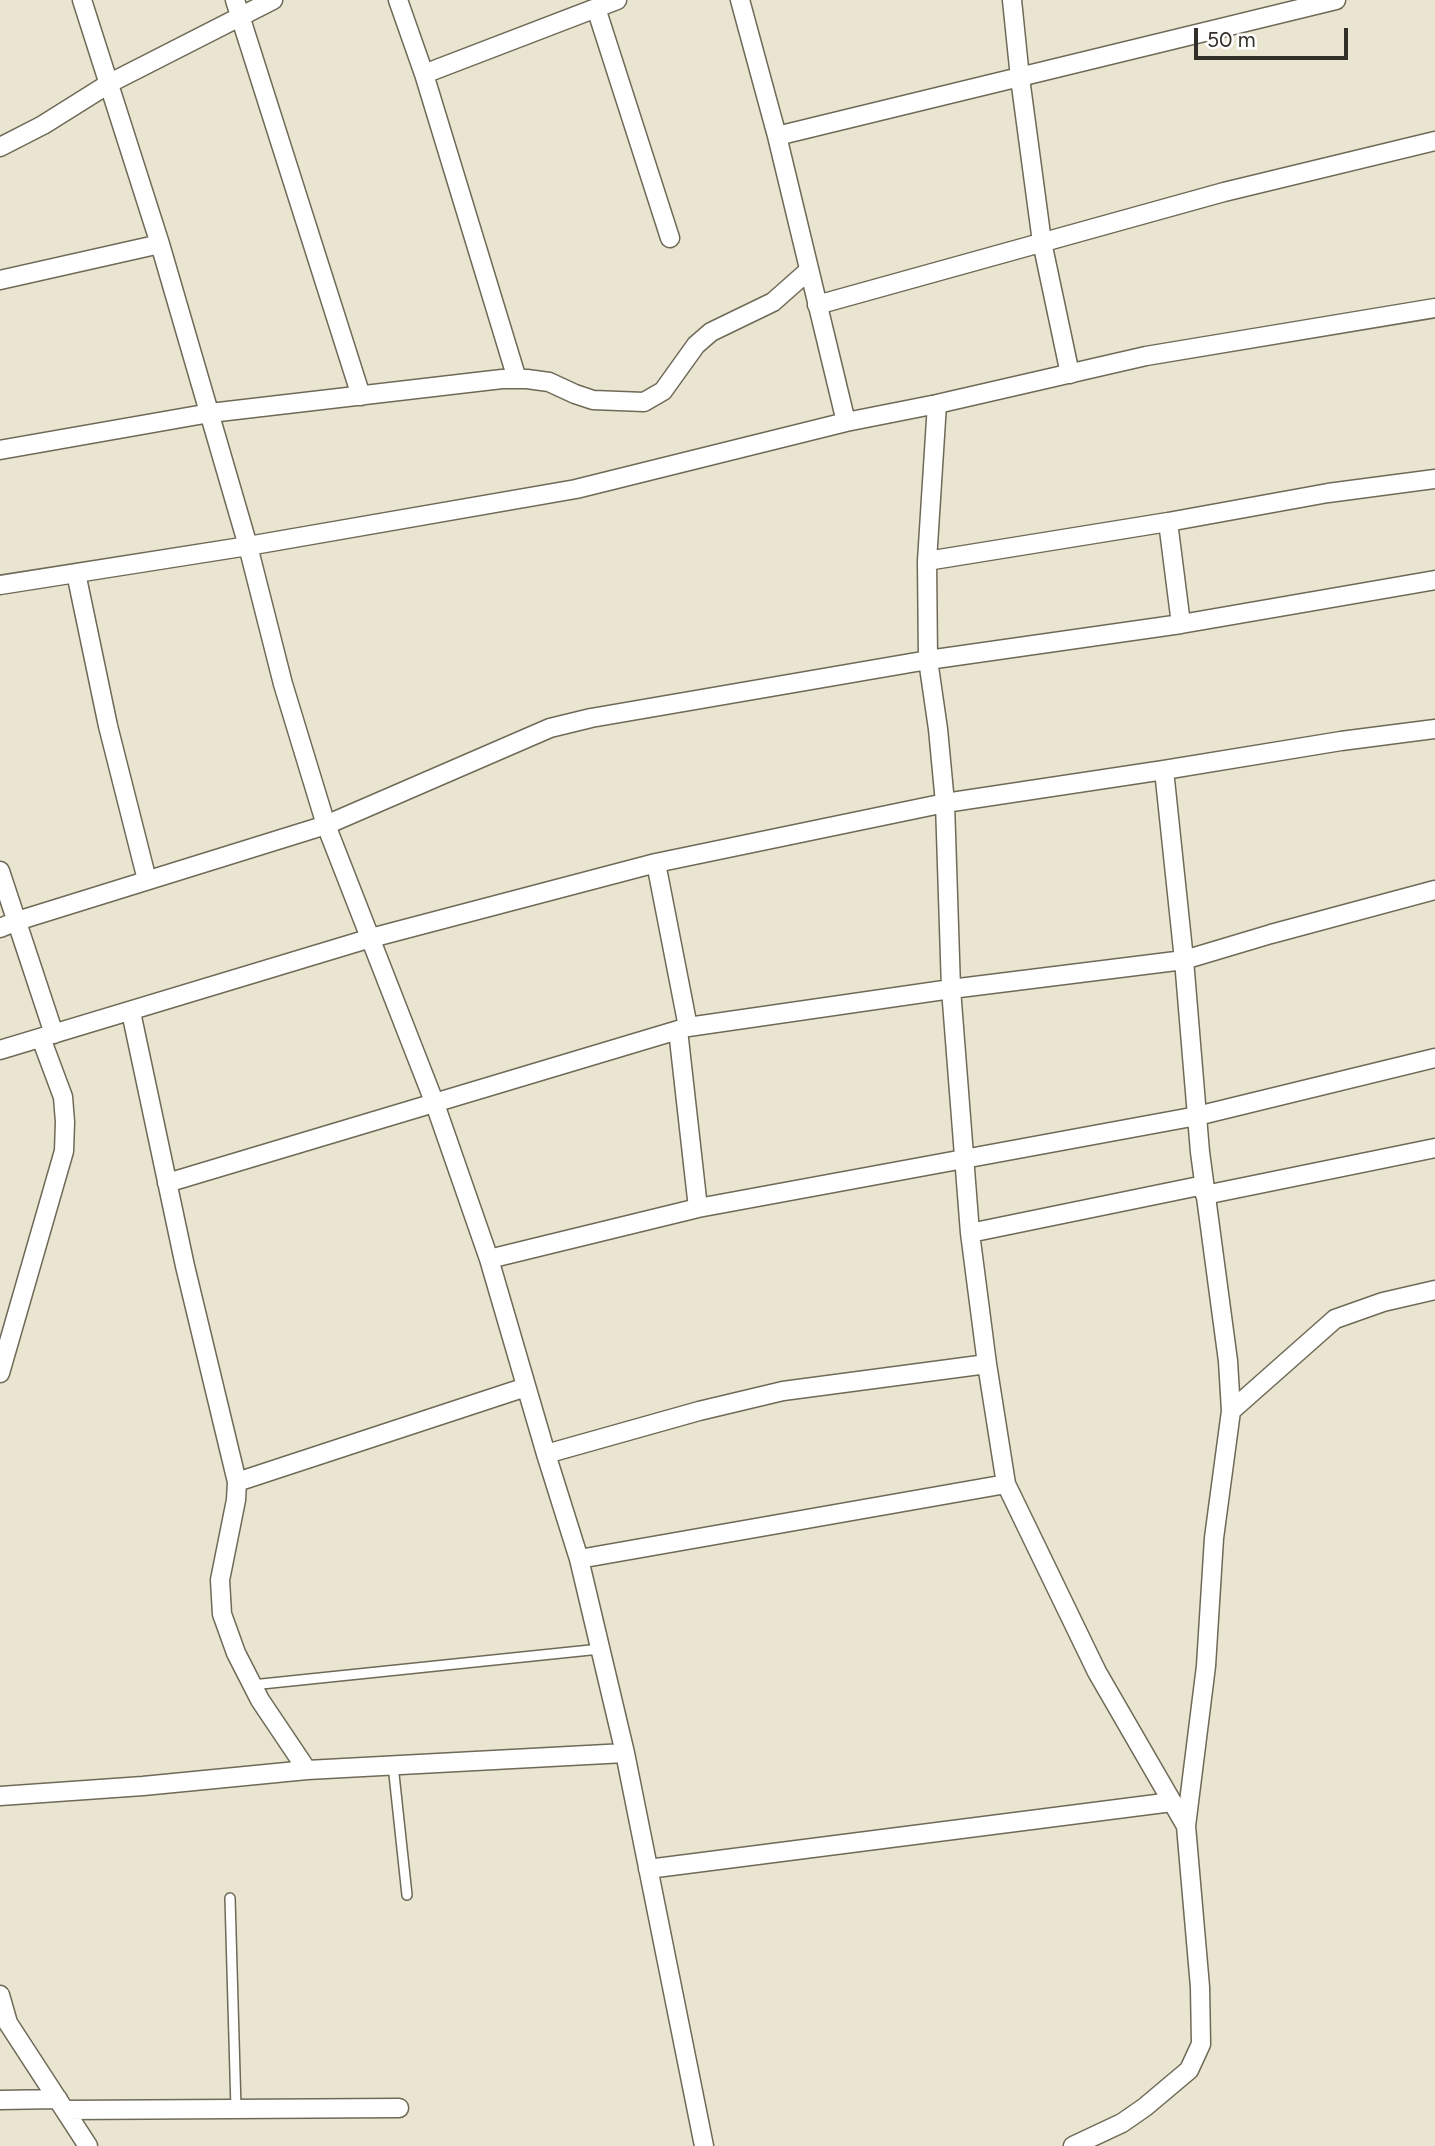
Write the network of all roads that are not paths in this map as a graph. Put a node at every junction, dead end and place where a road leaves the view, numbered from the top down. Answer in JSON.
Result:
{"nodes":[{"id":1,"x":82,"y":0,"type":"edge"},
{"id":2,"x":273,"y":0,"type":"edge"},
{"id":3,"x":398,"y":0,"type":"edge"},
{"id":4,"x":617,"y":0,"type":"edge"},
{"id":5,"x":740,"y":0,"type":"edge"},
{"id":6,"x":1012,"y":0,"type":"edge"},
{"id":7,"x":1336,"y":0,"type":"edge"},
{"id":8,"x":238,"y":8,"type":"edge"},
{"id":9,"x":596,"y":8,"type":"junction"},
{"id":10,"x":424,"y":74,"type":"junction"},
{"id":11,"x":1020,"y":78,"type":"junction"},
{"id":12,"x":110,"y":83,"type":"junction"},
{"id":13,"x":777,"y":136,"type":"junction"},
{"id":14,"x":1435,"y":141,"type":"edge"},
{"id":15,"x":0,"y":147,"type":"edge"},
{"id":16,"x":670,"y":237,"type":"dead end"},
{"id":17,"x":1042,"y":242,"type":"junction"},
{"id":18,"x":160,"y":244,"type":"junction"},
{"id":19,"x":808,"y":271,"type":"junction"},
{"id":20,"x":0,"y":280,"type":"edge"},
{"id":21,"x":817,"y":305,"type":"junction"},
{"id":22,"x":1435,"y":308,"type":"edge"},
{"id":23,"x":1070,"y":374,"type":"junction"},
{"id":24,"x":517,"y":379,"type":"junction"},
{"id":25,"x":361,"y":396,"type":"junction"},
{"id":26,"x":937,"y":404,"type":"junction"},
{"id":27,"x":209,"y":413,"type":"junction"},
{"id":28,"x":846,"y":422,"type":"junction"},
{"id":29,"x":0,"y":450,"type":"edge"},
{"id":30,"x":1435,"y":479,"type":"edge"},
{"id":31,"x":1168,"y":522,"type":"junction"},
{"id":32,"x":248,"y":546,"type":"junction"},
{"id":33,"x":927,"y":561,"type":"junction"},
{"id":34,"x":76,"y":573,"type":"junction"},
{"id":35,"x":1435,"y":580,"type":"edge"},
{"id":36,"x":0,"y":585,"type":"edge"},
{"id":37,"x":1181,"y":624,"type":"junction"},
{"id":38,"x":928,"y":660,"type":"junction"},
{"id":39,"x":1435,"y":729,"type":"edge"},
{"id":40,"x":1164,"y":770,"type":"junction"},
{"id":41,"x":945,"y":803,"type":"junction"},
{"id":42,"x":326,"y":825,"type":"junction"},
{"id":43,"x":656,"y":863,"type":"junction"},
{"id":44,"x":0,"y":871,"type":"edge"},
{"id":45,"x":147,"y":880,"type":"junction"},
{"id":46,"x":1435,"y":890,"type":"edge"},
{"id":47,"x":17,"y":921,"type":"junction"},
{"id":48,"x":0,"y":928,"type":"edge"},
{"id":49,"x":371,"y":938,"type":"junction"},
{"id":50,"x":1184,"y":960,"type":"junction"},
{"id":51,"x":951,"y":989,"type":"junction"},
{"id":52,"x":131,"y":1012,"type":"junction"},
{"id":53,"x":683,"y":1029,"type":"junction"},
{"id":54,"x":48,"y":1036,"type":"junction"},
{"id":55,"x":0,"y":1050,"type":"edge"},
{"id":56,"x":1435,"y":1058,"type":"edge"},
{"id":57,"x":435,"y":1104,"type":"junction"},
{"id":58,"x":1197,"y":1116,"type":"junction"},
{"id":59,"x":1435,"y":1148,"type":"edge"},
{"id":60,"x":965,"y":1158,"type":"junction"},
{"id":61,"x":167,"y":1183,"type":"junction"},
{"id":62,"x":1205,"y":1190,"type":"junction"},
{"id":63,"x":698,"y":1209,"type":"junction"},
{"id":64,"x":970,"y":1233,"type":"junction"},
{"id":65,"x":489,"y":1259,"type":"junction"},
{"id":66,"x":1435,"y":1290,"type":"edge"},
{"id":67,"x":7,"y":1324,"type":"edge"},
{"id":68,"x":987,"y":1364,"type":"junction"},
{"id":69,"x":0,"y":1373,"type":"edge"},
{"id":70,"x":526,"y":1387,"type":"junction"},
{"id":71,"x":1231,"y":1411,"type":"junction"},
{"id":72,"x":546,"y":1454,"type":"junction"},
{"id":73,"x":237,"y":1482,"type":"junction"},
{"id":74,"x":1006,"y":1484,"type":"junction"},
{"id":75,"x":579,"y":1559,"type":"junction"},
{"id":76,"x":600,"y":1649,"type":"junction"},
{"id":77,"x":252,"y":1685,"type":"junction"},
{"id":78,"x":625,"y":1753,"type":"junction"},
{"id":79,"x":393,"y":1765,"type":"junction"},
{"id":80,"x":307,"y":1770,"type":"junction"},
{"id":81,"x":0,"y":1796,"type":"edge"},
{"id":82,"x":1172,"y":1802,"type":"junction"},
{"id":83,"x":1186,"y":1826,"type":"junction"},
{"id":84,"x":648,"y":1869,"type":"junction"},
{"id":85,"x":407,"y":1895,"type":"dead end"},
{"id":86,"x":230,"y":1898,"type":"dead end"},
{"id":87,"x":0,"y":1995,"type":"edge"},
{"id":88,"x":0,"y":2100,"type":"edge"},
{"id":89,"x":61,"y":2104,"type":"junction"},
{"id":90,"x":399,"y":2108,"type":"dead end"},
{"id":91,"x":236,"y":2109,"type":"junction"},
{"id":92,"x":88,"y":2146,"type":"edge"},
{"id":93,"x":704,"y":2146,"type":"edge"},
{"id":94,"x":1073,"y":2146,"type":"edge"}],
"edges":[{"from":1,"to":12,"type":"street"},
{"from":2,"to":8,"type":"street"},
{"from":3,"to":10,"type":"street"},
{"from":4,"to":9,"type":"street"},
{"from":5,"to":13,"type":"street"},
{"from":6,"to":11,"type":"street"},
{"from":7,"to":11,"type":"street"},
{"from":8,"to":12,"type":"street"},
{"from":8,"to":25,"type":"street"},
{"from":9,"to":10,"type":"street"},
{"from":9,"to":16,"type":"street"},
{"from":10,"to":24,"type":"street"},
{"from":11,"to":13,"type":"street"},
{"from":11,"to":17,"type":"street"},
{"from":12,"to":15,"type":"street"},
{"from":12,"to":18,"type":"street"},
{"from":13,"to":19,"type":"street"},
{"from":14,"to":17,"type":"street"},
{"from":17,"to":21,"type":"street"},
{"from":17,"to":23,"type":"street"},
{"from":18,"to":20,"type":"street"},
{"from":18,"to":27,"type":"street"},
{"from":19,"to":21,"type":"street"},
{"from":19,"to":24,"type":"street"},
{"from":21,"to":28,"type":"street"},
{"from":22,"to":23,"type":"street"},
{"from":23,"to":26,"type":"street"},
{"from":24,"to":25,"type":"street"},
{"from":25,"to":27,"type":"street"},
{"from":26,"to":28,"type":"street"},
{"from":26,"to":33,"type":"street"},
{"from":27,"to":29,"type":"street"},
{"from":27,"to":32,"type":"street"},
{"from":28,"to":32,"type":"street"},
{"from":30,"to":31,"type":"street"},
{"from":31,"to":33,"type":"street"},
{"from":31,"to":37,"type":"street"},
{"from":32,"to":34,"type":"street"},
{"from":32,"to":42,"type":"street"},
{"from":33,"to":38,"type":"street"},
{"from":34,"to":36,"type":"street"},
{"from":34,"to":45,"type":"street"},
{"from":35,"to":37,"type":"street"},
{"from":37,"to":38,"type":"street"},
{"from":38,"to":41,"type":"street"},
{"from":38,"to":42,"type":"street"},
{"from":39,"to":40,"type":"street"},
{"from":40,"to":41,"type":"street"},
{"from":40,"to":50,"type":"street"},
{"from":41,"to":43,"type":"street"},
{"from":41,"to":51,"type":"street"},
{"from":42,"to":45,"type":"street"},
{"from":42,"to":49,"type":"street"},
{"from":43,"to":49,"type":"street"},
{"from":43,"to":53,"type":"street"},
{"from":44,"to":47,"type":"street"},
{"from":45,"to":47,"type":"street"},
{"from":46,"to":50,"type":"street"},
{"from":47,"to":48,"type":"street"},
{"from":47,"to":54,"type":"street"},
{"from":49,"to":52,"type":"street"},
{"from":49,"to":57,"type":"street"},
{"from":50,"to":51,"type":"street"},
{"from":50,"to":58,"type":"street"},
{"from":51,"to":53,"type":"street"},
{"from":51,"to":60,"type":"street"},
{"from":52,"to":54,"type":"street"},
{"from":52,"to":61,"type":"street"},
{"from":53,"to":57,"type":"street"},
{"from":53,"to":63,"type":"street"},
{"from":54,"to":55,"type":"street"},
{"from":54,"to":67,"type":"street"},
{"from":56,"to":58,"type":"street"},
{"from":57,"to":61,"type":"street"},
{"from":57,"to":65,"type":"street"},
{"from":58,"to":60,"type":"street"},
{"from":58,"to":62,"type":"street"},
{"from":59,"to":62,"type":"street"},
{"from":60,"to":63,"type":"street"},
{"from":60,"to":64,"type":"street"},
{"from":61,"to":73,"type":"street"},
{"from":62,"to":64,"type":"street"},
{"from":62,"to":71,"type":"street"},
{"from":63,"to":65,"type":"street"},
{"from":64,"to":68,"type":"street"},
{"from":65,"to":70,"type":"street"},
{"from":66,"to":71,"type":"street"},
{"from":67,"to":69,"type":"street"},
{"from":68,"to":72,"type":"street"},
{"from":68,"to":74,"type":"street"},
{"from":70,"to":72,"type":"street"},
{"from":70,"to":73,"type":"street"},
{"from":71,"to":83,"type":"street"},
{"from":72,"to":75,"type":"street"},
{"from":73,"to":77,"type":"street"},
{"from":74,"to":75,"type":"street"},
{"from":74,"to":82,"type":"street"},
{"from":75,"to":76,"type":"street"},
{"from":76,"to":77,"type":"lane"},
{"from":76,"to":78,"type":"street"},
{"from":77,"to":80,"type":"street"},
{"from":78,"to":79,"type":"street"},
{"from":78,"to":84,"type":"street"},
{"from":79,"to":80,"type":"street"},
{"from":79,"to":85,"type":"lane"},
{"from":80,"to":81,"type":"street"},
{"from":82,"to":83,"type":"street"},
{"from":82,"to":84,"type":"street"},
{"from":83,"to":94,"type":"street"},
{"from":84,"to":93,"type":"street"},
{"from":86,"to":91,"type":"lane"},
{"from":87,"to":89,"type":"street"},
{"from":88,"to":89,"type":"street"},
{"from":89,"to":91,"type":"street"},
{"from":89,"to":92,"type":"street"},
{"from":90,"to":91,"type":"street"}]}
